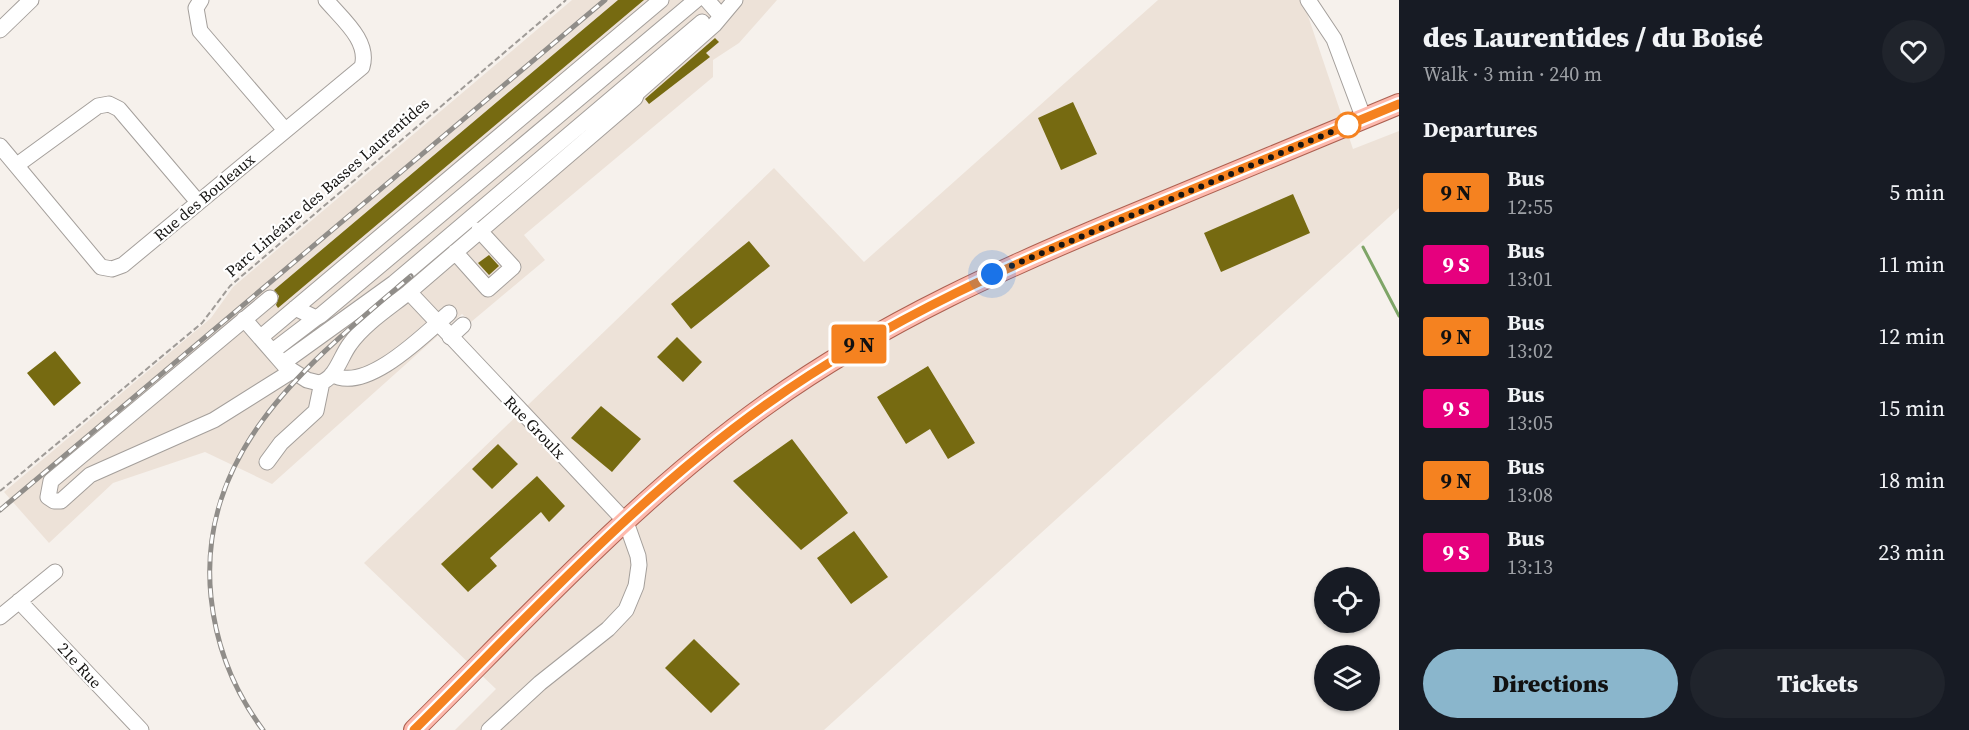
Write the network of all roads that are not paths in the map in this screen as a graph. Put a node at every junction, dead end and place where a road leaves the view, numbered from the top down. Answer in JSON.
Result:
{"nodes":[{"id":1,"x":31,"y":0,"type":"edge"},
{"id":2,"x":201,"y":0,"type":"edge"},
{"id":3,"x":326,"y":0,"type":"edge"},
{"id":4,"x":661,"y":0,"type":"edge"},
{"id":5,"x":696,"y":0,"type":"edge"},
{"id":6,"x":735,"y":0,"type":"edge"},
{"id":7,"x":1308,"y":0,"type":"edge"},
{"id":8,"x":715,"y":9,"type":"edge"},
{"id":9,"x":0,"y":30,"type":"edge"},
{"id":10,"x":1399,"y":104,"type":"edge"},
{"id":11,"x":1364,"y":119,"type":"junction"},
{"id":12,"x":285,"y":130,"type":"junction"},
{"id":13,"x":0,"y":146,"type":"edge"},
{"id":14,"x":16,"y":165,"type":"junction"},
{"id":15,"x":198,"y":202,"type":"junction"},
{"id":16,"x":479,"y":230,"type":"junction"},
{"id":17,"x":455,"y":252,"type":"junction"},
{"id":18,"x":409,"y":291,"type":"junction"},
{"id":19,"x":270,"y":298,"type":"dead end"},
{"id":20,"x":296,"y":308,"type":"junction"},
{"id":21,"x":449,"y":313,"type":"dead end"},
{"id":22,"x":316,"y":318,"type":"junction"},
{"id":23,"x":244,"y":319,"type":"junction"},
{"id":24,"x":463,"y":326,"type":"dead end"},
{"id":25,"x":444,"y":331,"type":"junction"},
{"id":26,"x":261,"y":337,"type":"junction"},
{"id":27,"x":274,"y":350,"type":"junction"},
{"id":28,"x":288,"y":367,"type":"junction"},
{"id":29,"x":327,"y":378,"type":"junction"},
{"id":30,"x":267,"y":462,"type":"dead end"},
{"id":31,"x":626,"y":522,"type":"junction"},
{"id":32,"x":54,"y":572,"type":"dead end"},
{"id":33,"x":19,"y":601,"type":"junction"},
{"id":34,"x":0,"y":617,"type":"edge"},
{"id":35,"x":141,"y":730,"type":"edge"},
{"id":36,"x":414,"y":730,"type":"edge"},
{"id":37,"x":489,"y":730,"type":"edge"}],
"edges":[{"from":1,"to":9,"type":"street"},
{"from":2,"to":12,"type":"street"},
{"from":3,"to":12,"type":"street","name":"Rue des Bouleaux"},
{"from":4,"to":20,"type":"street"},
{"from":5,"to":22,"type":"street"},
{"from":6,"to":8,"type":"street"},
{"from":7,"to":11,"type":"street"},
{"from":8,"to":16,"type":"street"},
{"from":8,"to":28,"type":"street"},
{"from":10,"to":11,"type":"main road"},
{"from":11,"to":31,"type":"main road"},
{"from":12,"to":15,"type":"street","name":"Rue des Bouleaux"},
{"from":13,"to":14,"type":"street","name":"Rue des Bouleaux"},
{"from":14,"to":15,"type":"street"},
{"from":14,"to":15,"type":"street","name":"Rue des Bouleaux"},
{"from":16,"to":17,"type":"street"},
{"from":16,"to":17,"type":"street"},
{"from":17,"to":18,"type":"street"},
{"from":18,"to":25,"type":"street","name":"Rue Groulx"},
{"from":18,"to":29,"type":"street"},
{"from":19,"to":23,"type":"street"},
{"from":20,"to":22,"type":"street"},
{"from":20,"to":26,"type":"street"},
{"from":21,"to":25,"type":"street"},
{"from":22,"to":27,"type":"street"},
{"from":23,"to":26,"type":"street"},
{"from":23,"to":28,"type":"street"},
{"from":24,"to":25,"type":"street"},
{"from":25,"to":29,"type":"street"},
{"from":25,"to":31,"type":"street","name":"Rue Groulx"},
{"from":26,"to":27,"type":"street"},
{"from":27,"to":28,"type":"street"},
{"from":28,"to":29,"type":"street"},
{"from":29,"to":30,"type":"street"},
{"from":31,"to":36,"type":"main road"},
{"from":31,"to":37,"type":"street"},
{"from":32,"to":33,"type":"street"},
{"from":33,"to":34,"type":"street"},
{"from":33,"to":35,"type":"street","name":"21e Rue"}]}
